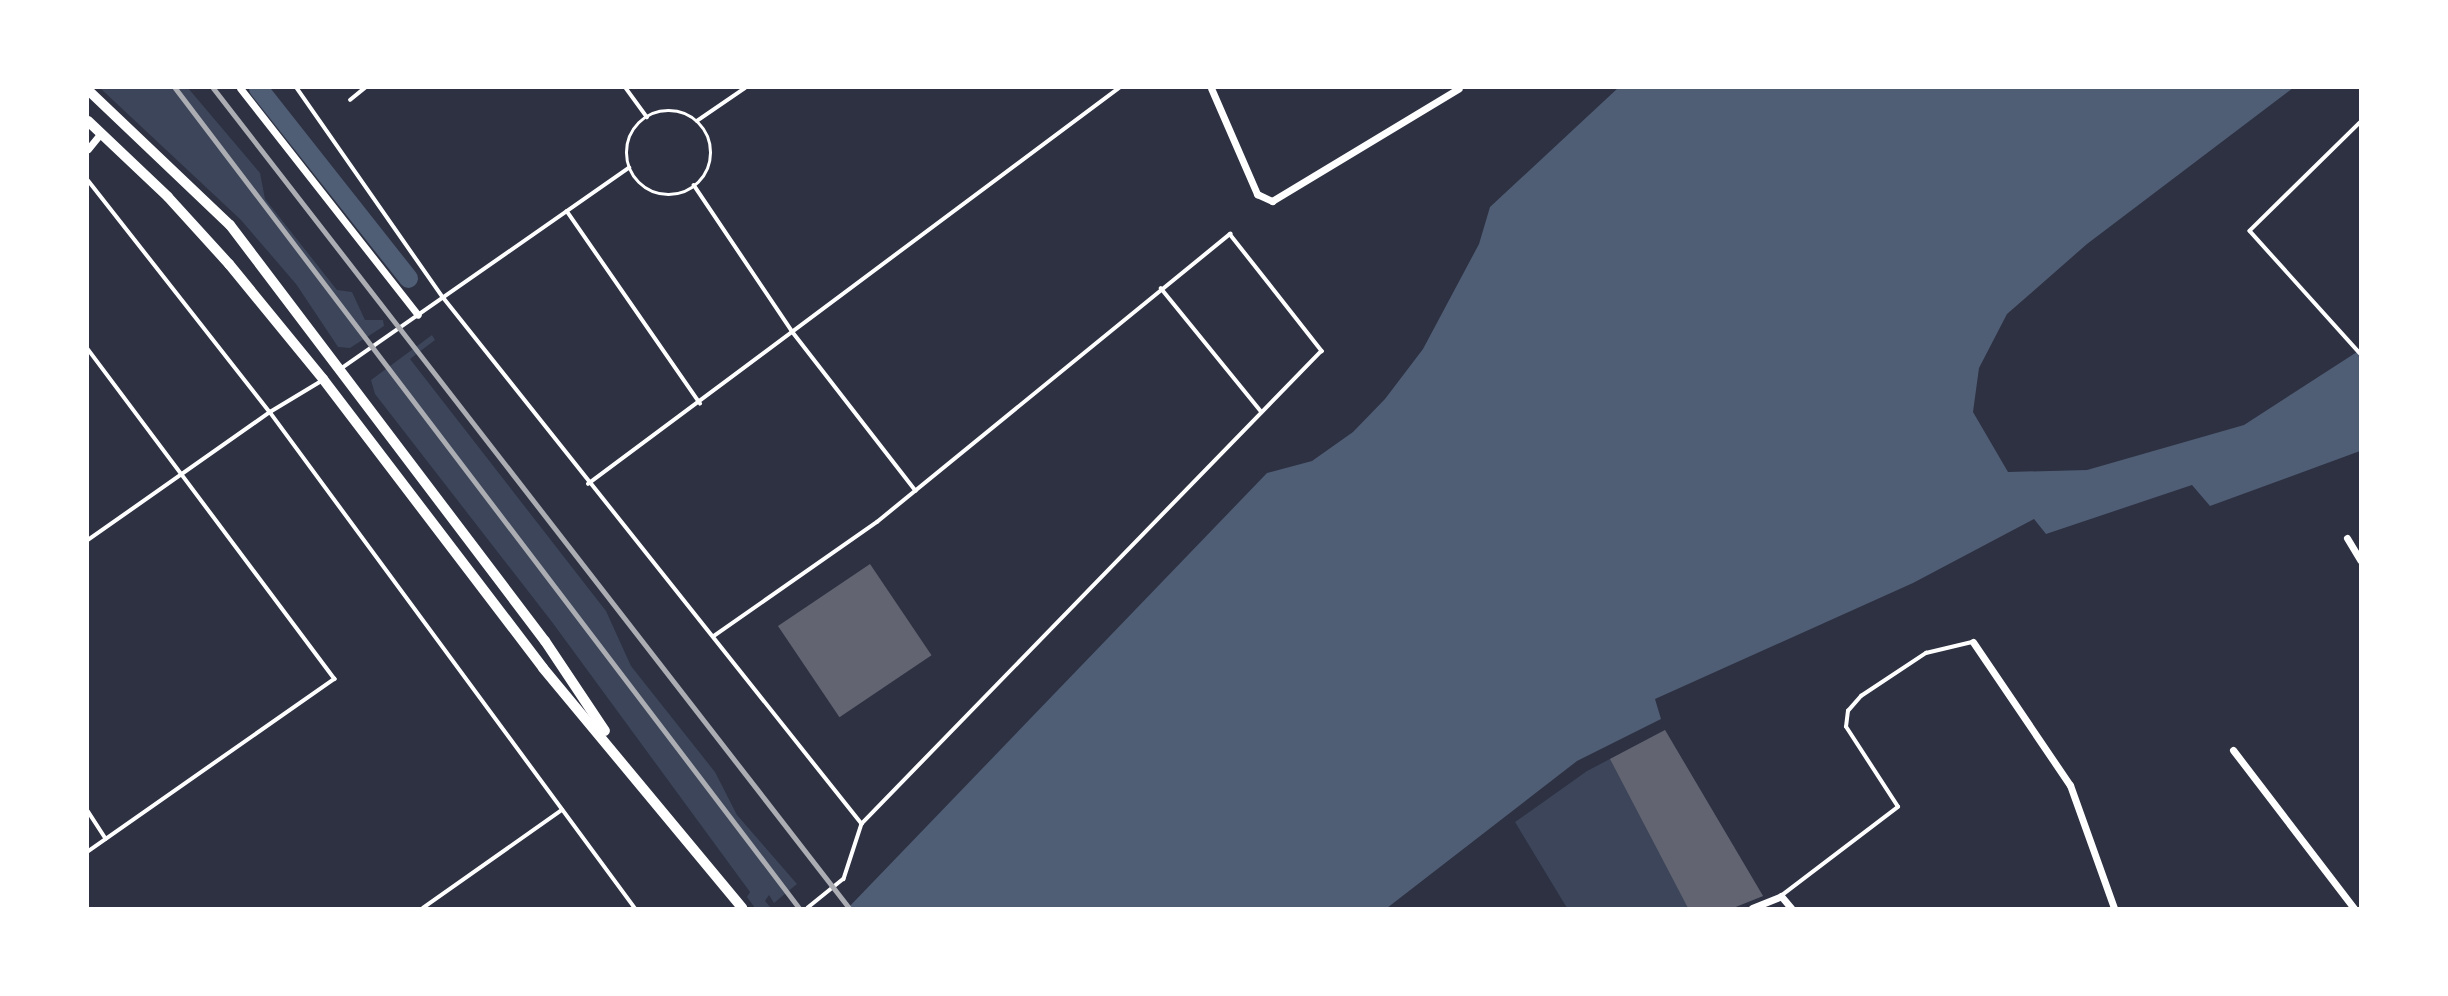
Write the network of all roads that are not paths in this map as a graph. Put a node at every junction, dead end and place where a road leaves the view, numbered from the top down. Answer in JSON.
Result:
{"nodes":[{"id":1,"x":240,"y":88,"type":"edge"},
{"id":2,"x":298,"y":88,"type":"edge"},
{"id":3,"x":365,"y":88,"type":"edge"},
{"id":4,"x":626,"y":88,"type":"edge"},
{"id":5,"x":745,"y":88,"type":"edge"},
{"id":6,"x":1119,"y":88,"type":"edge"},
{"id":7,"x":1212,"y":88,"type":"edge"},
{"id":8,"x":1459,"y":88,"type":"edge"},
{"id":9,"x":88,"y":90,"type":"edge"},
{"id":10,"x":349,"y":100,"type":"dead end"},
{"id":11,"x":647,"y":117,"type":"junction"},
{"id":12,"x":88,"y":121,"type":"edge"},
{"id":13,"x":697,"y":121,"type":"junction"},
{"id":14,"x":2361,"y":123,"type":"edge"},
{"id":15,"x":100,"y":134,"type":"junction"},
{"id":16,"x":88,"y":149,"type":"edge"},
{"id":17,"x":629,"y":168,"type":"junction"},
{"id":18,"x":88,"y":180,"type":"edge"},
{"id":19,"x":694,"y":186,"type":"junction"},
{"id":20,"x":566,"y":211,"type":"junction"},
{"id":21,"x":1161,"y":288,"type":"junction"},
{"id":22,"x":443,"y":297,"type":"junction"},
{"id":23,"x":418,"y":315,"type":"junction"},
{"id":24,"x":792,"y":331,"type":"junction"},
{"id":25,"x":88,"y":349,"type":"edge"},
{"id":26,"x":2361,"y":354,"type":"edge"},
{"id":27,"x":342,"y":368,"type":"junction"},
{"id":28,"x":323,"y":379,"type":"junction"},
{"id":29,"x":700,"y":403,"type":"junction"},
{"id":30,"x":270,"y":412,"type":"junction"},
{"id":31,"x":1262,"y":412,"type":"junction"},
{"id":32,"x":180,"y":475,"type":"junction"},
{"id":33,"x":588,"y":484,"type":"junction"},
{"id":34,"x":916,"y":491,"type":"junction"},
{"id":35,"x":2347,"y":538,"type":"dead end"},
{"id":36,"x":88,"y":540,"type":"edge"},
{"id":37,"x":2361,"y":560,"type":"edge"},
{"id":38,"x":714,"y":636,"type":"junction"},
{"id":39,"x":1973,"y":642,"type":"joint"},
{"id":40,"x":2233,"y":750,"type":"dead end"},
{"id":41,"x":631,"y":769,"type":"junction"},
{"id":42,"x":562,"y":810,"type":"junction"},
{"id":43,"x":88,"y":811,"type":"edge"},
{"id":44,"x":862,"y":824,"type":"junction"},
{"id":45,"x":106,"y":839,"type":"junction"},
{"id":46,"x":88,"y":852,"type":"edge"},
{"id":47,"x":1781,"y":895,"type":"junction"},
{"id":48,"x":424,"y":908,"type":"edge"},
{"id":49,"x":635,"y":908,"type":"edge"},
{"id":50,"x":742,"y":908,"type":"edge"},
{"id":51,"x":808,"y":908,"type":"edge"},
{"id":52,"x":1752,"y":908,"type":"edge"},
{"id":53,"x":1791,"y":908,"type":"edge"},
{"id":54,"x":2114,"y":908,"type":"edge"},
{"id":55,"x":2354,"y":908,"type":"edge"}],
"edges":[{"from":1,"to":23,"type":"street"},
{"from":2,"to":22,"type":"lane"},
{"from":3,"to":10,"type":"lane"},
{"from":4,"to":11,"type":"lane"},
{"from":5,"to":13,"type":"lane"},
{"from":6,"to":24,"type":"lane"},
{"from":7,"to":8,"type":"street"},
{"from":9,"to":27,"type":"main road"},
{"from":11,"to":13,"type":"lane"},
{"from":11,"to":17,"type":"lane"},
{"from":12,"to":15,"type":"main road"},
{"from":13,"to":19,"type":"lane"},
{"from":14,"to":26,"type":"lane"},
{"from":15,"to":16,"type":"street"},
{"from":15,"to":28,"type":"main road"},
{"from":17,"to":19,"type":"lane"},
{"from":17,"to":20,"type":"lane"},
{"from":18,"to":30,"type":"lane"},
{"from":19,"to":24,"type":"lane"},
{"from":20,"to":22,"type":"lane"},
{"from":20,"to":29,"type":"lane"},
{"from":21,"to":31,"type":"lane"},
{"from":21,"to":31,"type":"lane"},
{"from":21,"to":34,"type":"lane"},
{"from":22,"to":23,"type":"lane"},
{"from":22,"to":33,"type":"lane"},
{"from":23,"to":27,"type":"lane"},
{"from":24,"to":29,"type":"lane"},
{"from":24,"to":34,"type":"lane"},
{"from":25,"to":32,"type":"lane"},
{"from":27,"to":41,"type":"main road"},
{"from":28,"to":30,"type":"lane"},
{"from":28,"to":41,"type":"main road"},
{"from":29,"to":33,"type":"lane"},
{"from":30,"to":32,"type":"lane"},
{"from":30,"to":42,"type":"lane"},
{"from":31,"to":44,"type":"lane"},
{"from":32,"to":36,"type":"lane"},
{"from":32,"to":45,"type":"lane"},
{"from":33,"to":38,"type":"lane"},
{"from":34,"to":38,"type":"lane"},
{"from":35,"to":37,"type":"street"},
{"from":38,"to":44,"type":"lane"},
{"from":39,"to":47,"type":"lane"},
{"from":39,"to":54,"type":"street"},
{"from":40,"to":55,"type":"street"},
{"from":41,"to":50,"type":"main road"},
{"from":42,"to":48,"type":"lane"},
{"from":42,"to":49,"type":"lane"},
{"from":43,"to":45,"type":"lane"},
{"from":44,"to":51,"type":"lane"},
{"from":45,"to":46,"type":"lane"},
{"from":47,"to":52,"type":"street"},
{"from":47,"to":53,"type":"street"}]}
